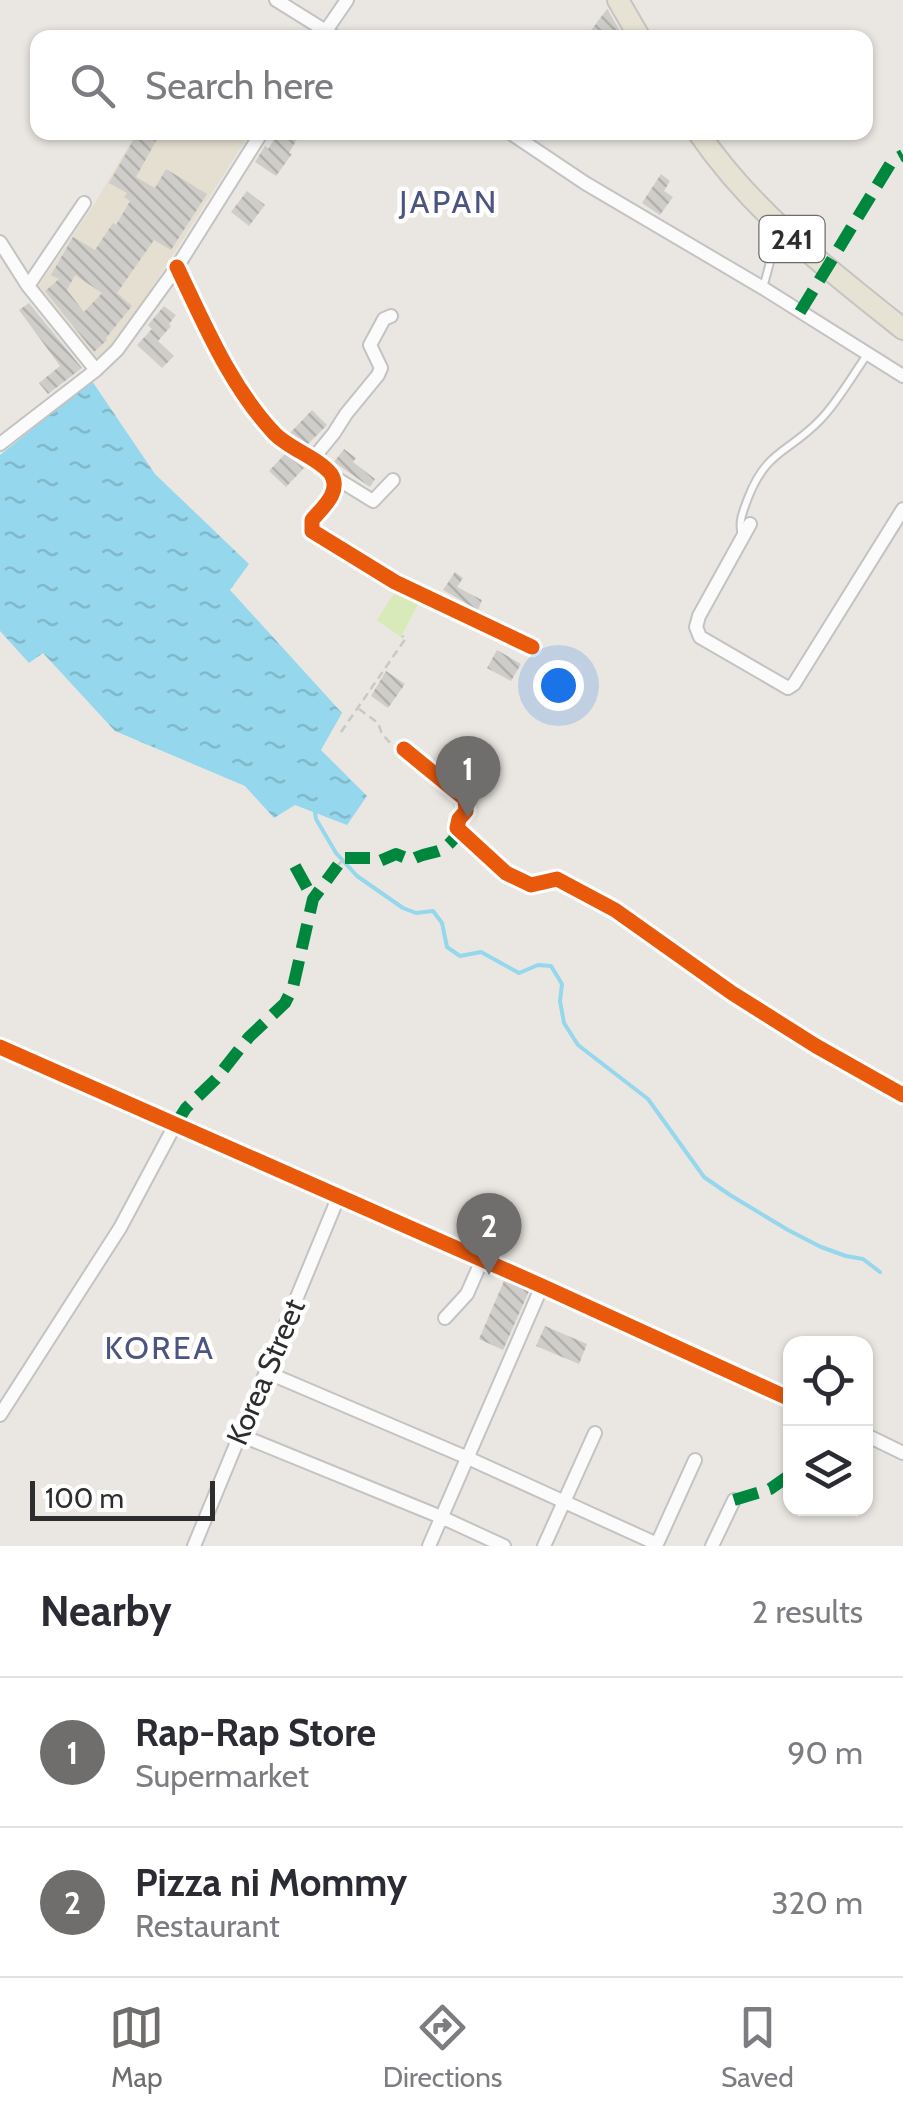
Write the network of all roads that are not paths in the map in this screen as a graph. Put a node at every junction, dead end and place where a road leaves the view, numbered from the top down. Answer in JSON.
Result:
{"nodes":[{"id":1,"x":276,"y":0,"type":"edge"},
{"id":2,"x":347,"y":0,"type":"edge"},
{"id":3,"x":618,"y":0,"type":"edge"},
{"id":4,"x":321,"y":30,"type":"edge"},
{"id":5,"x":331,"y":30,"type":"edge"},
{"id":6,"x":635,"y":30,"type":"edge"},
{"id":7,"x":257,"y":140,"type":"edge"},
{"id":8,"x":521,"y":140,"type":"edge"},
{"id":9,"x":704,"y":140,"type":"edge"},
{"id":10,"x":84,"y":203,"type":"dead end"},
{"id":11,"x":780,"y":228,"type":"junction"},
{"id":12,"x":0,"y":242,"type":"edge"},
{"id":13,"x":177,"y":267,"type":"junction"},
{"id":14,"x":28,"y":286,"type":"junction"},
{"id":15,"x":763,"y":288,"type":"junction"},
{"id":16,"x":392,"y":316,"type":"dead end"},
{"id":17,"x":903,"y":328,"type":"edge"},
{"id":18,"x":867,"y":355,"type":"junction"},
{"id":19,"x":96,"y":370,"type":"junction"},
{"id":20,"x":903,"y":376,"type":"edge"},
{"id":21,"x":0,"y":444,"type":"edge"},
{"id":22,"x":312,"y":460,"type":"junction"},
{"id":23,"x":331,"y":475,"type":"junction"},
{"id":24,"x":393,"y":480,"type":"dead end"},
{"id":25,"x":903,"y":509,"type":"edge"},
{"id":26,"x":746,"y":530,"type":"joint"},
{"id":27,"x":532,"y":646,"type":"dead end"},
{"id":28,"x":404,"y":749,"type":"road end"},
{"id":29,"x":0,"y":1047,"type":"edge"},
{"id":30,"x":903,"y":1096,"type":"edge"},
{"id":31,"x":175,"y":1125,"type":"junction"},
{"id":32,"x":338,"y":1198,"type":"junction"},
{"id":33,"x":482,"y":1260,"type":"junction"},
{"id":34,"x":542,"y":1286,"type":"junction"},
{"id":35,"x":445,"y":1318,"type":"dead end"},
{"id":36,"x":266,"y":1372,"type":"junction"},
{"id":37,"x":783,"y":1397,"type":"edge"},
{"id":38,"x":0,"y":1415,"type":"edge"},
{"id":39,"x":595,"y":1433,"type":"dead end"},
{"id":40,"x":240,"y":1435,"type":"junction"},
{"id":41,"x":873,"y":1438,"type":"edge"},
{"id":42,"x":903,"y":1452,"type":"edge"},
{"id":43,"x":468,"y":1458,"type":"junction"},
{"id":44,"x":695,"y":1460,"type":"dead end"},
{"id":45,"x":734,"y":1500,"type":"dead end"},
{"id":46,"x":564,"y":1503,"type":"junction"},
{"id":47,"x":441,"y":1517,"type":"junction"},
{"id":48,"x":657,"y":1545,"type":"edge"},
{"id":49,"x":194,"y":1546,"type":"edge"},
{"id":50,"x":428,"y":1546,"type":"edge"},
{"id":51,"x":504,"y":1546,"type":"edge"},
{"id":52,"x":544,"y":1546,"type":"edge"},
{"id":53,"x":712,"y":1546,"type":"edge"}],
"edges":[{"from":1,"to":4,"type":"street"},
{"from":2,"to":5,"type":"street"},
{"from":3,"to":6,"type":"main road"},
{"from":7,"to":13,"type":"street"},
{"from":8,"to":15,"type":"street"},
{"from":9,"to":11,"type":"main road","number":"241"},
{"from":10,"to":14,"type":"street"},
{"from":11,"to":15,"type":"lane"},
{"from":11,"to":17,"type":"main road","number":"241"},
{"from":12,"to":14,"type":"street"},
{"from":13,"to":19,"type":"street"},
{"from":13,"to":22,"type":"street"},
{"from":14,"to":19,"type":"street"},
{"from":15,"to":18,"type":"street"},
{"from":16,"to":22,"type":"street"},
{"from":18,"to":20,"type":"street"},
{"from":18,"to":26,"type":"lane"},
{"from":19,"to":21,"type":"street"},
{"from":22,"to":23,"type":"street"},
{"from":23,"to":24,"type":"street"},
{"from":23,"to":27,"type":"street"},
{"from":25,"to":26,"type":"street"},
{"from":28,"to":30,"type":"street"},
{"from":29,"to":31,"type":"street"},
{"from":31,"to":32,"type":"street"},
{"from":31,"to":38,"type":"street"},
{"from":32,"to":33,"type":"street"},
{"from":32,"to":36,"type":"street","name":"Korea Street"},
{"from":33,"to":34,"type":"street"},
{"from":33,"to":35,"type":"street"},
{"from":34,"to":37,"type":"street"},
{"from":34,"to":43,"type":"street"},
{"from":36,"to":40,"type":"street","name":"Korea Street"},
{"from":36,"to":43,"type":"street"},
{"from":39,"to":46,"type":"street"},
{"from":40,"to":47,"type":"street"},
{"from":40,"to":49,"type":"street","name":"Korea Street"},
{"from":41,"to":42,"type":"street"},
{"from":43,"to":46,"type":"street"},
{"from":43,"to":47,"type":"street"},
{"from":44,"to":48,"type":"street"},
{"from":45,"to":53,"type":"street"},
{"from":46,"to":48,"type":"street"},
{"from":46,"to":52,"type":"street"},
{"from":47,"to":50,"type":"street"},
{"from":47,"to":51,"type":"street"}]}
